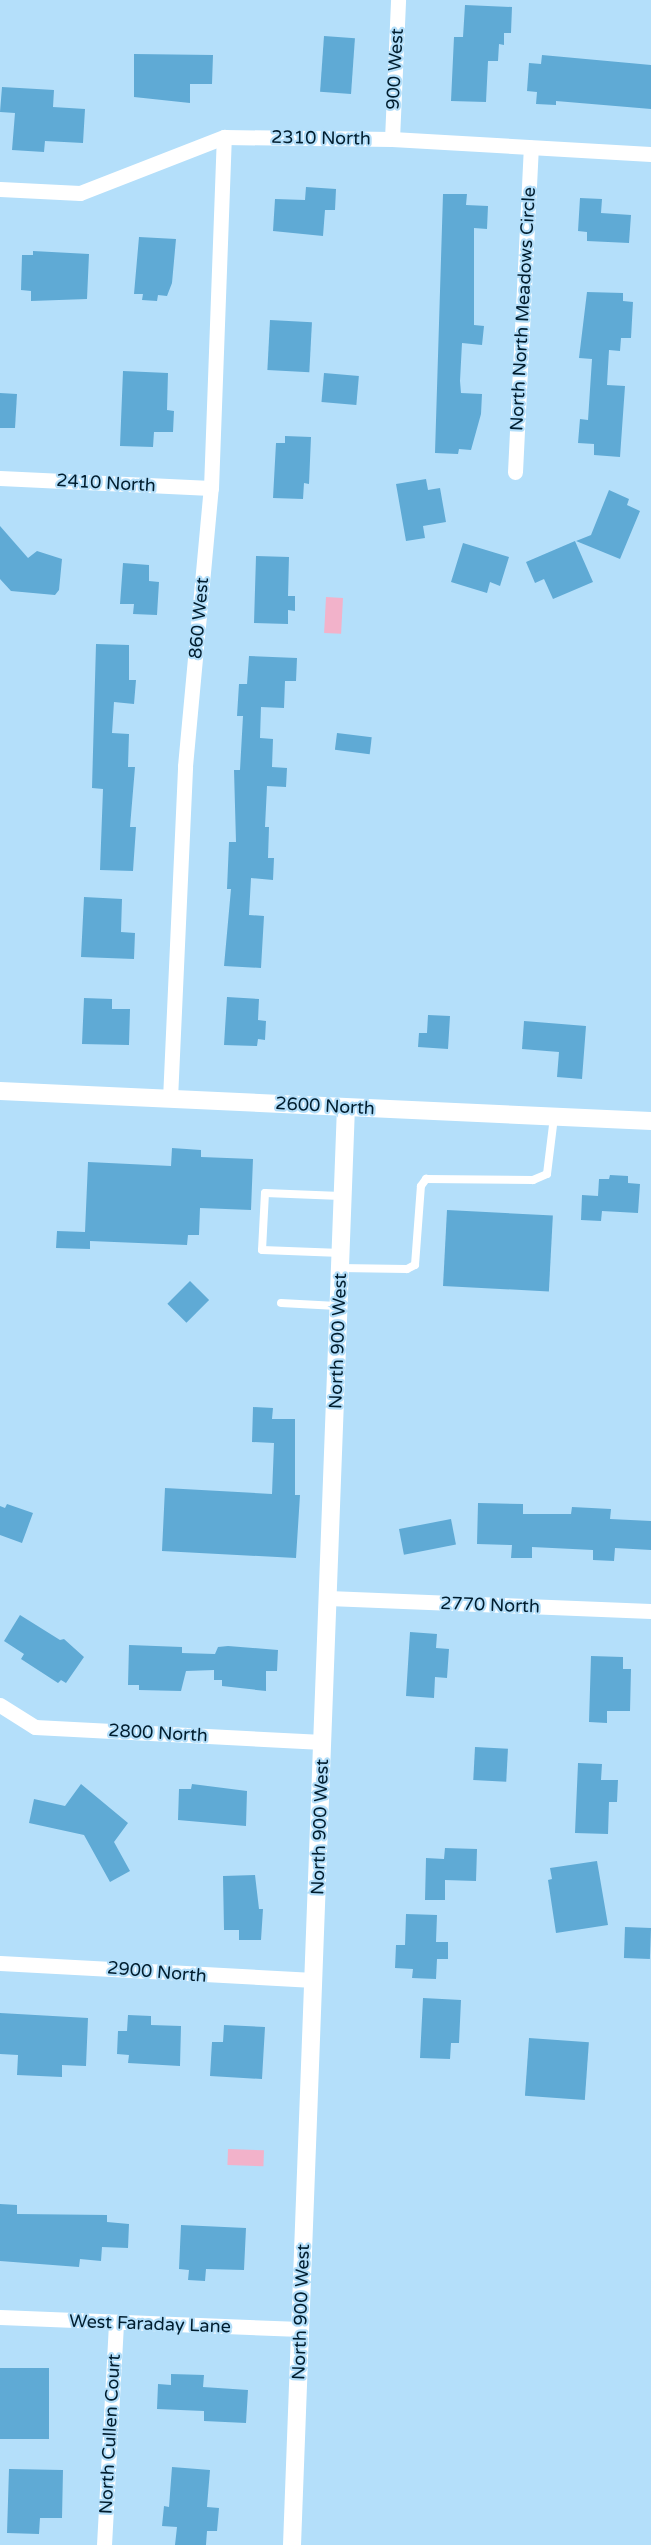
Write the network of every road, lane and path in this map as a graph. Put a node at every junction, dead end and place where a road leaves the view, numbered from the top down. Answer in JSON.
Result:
{"nodes":[{"id":1,"x":398,"y":0,"type":"edge"},
{"id":2,"x":224,"y":137,"type":"junction"},
{"id":3,"x":392,"y":139,"type":"junction"},
{"id":4,"x":531,"y":147,"type":"junction"},
{"id":5,"x":651,"y":154,"type":"edge"},
{"id":6,"x":0,"y":189,"type":"edge"},
{"id":7,"x":515,"y":472,"type":"dead end"},
{"id":8,"x":0,"y":478,"type":"edge"},
{"id":9,"x":211,"y":488,"type":"junction"},
{"id":10,"x":0,"y":1091,"type":"edge"},
{"id":11,"x":170,"y":1099,"type":"junction"},
{"id":12,"x":346,"y":1108,"type":"junction"},
{"id":13,"x":554,"y":1117,"type":"junction"},
{"id":14,"x":651,"y":1121,"type":"edge"},
{"id":15,"x":343,"y":1196,"type":"junction"},
{"id":16,"x":340,"y":1261,"type":"junction"},
{"id":17,"x":281,"y":1303,"type":"dead end"},
{"id":18,"x":339,"y":1306,"type":"junction"},
{"id":19,"x":328,"y":1598,"type":"junction"},
{"id":20,"x":651,"y":1611,"type":"edge"},
{"id":21,"x":2,"y":1711,"type":"edge"},
{"id":22,"x":323,"y":1742,"type":"junction"},
{"id":23,"x":0,"y":1963,"type":"edge"},
{"id":24,"x":314,"y":1980,"type":"junction"},
{"id":25,"x":0,"y":2318,"type":"edge"},
{"id":26,"x":116,"y":2324,"type":"junction"},
{"id":27,"x":301,"y":2329,"type":"junction"},
{"id":28,"x":104,"y":2545,"type":"edge"},
{"id":29,"x":292,"y":2545,"type":"edge"}],
"edges":[{"from":1,"to":3,"type":"street","name":"900 West"},
{"from":2,"to":3,"type":"street","name":"2310 North"},
{"from":2,"to":6,"type":"street","name":"2310 North"},
{"from":2,"to":9,"type":"street","name":"860 West"},
{"from":3,"to":4,"type":"street","name":"2310 North"},
{"from":4,"to":5,"type":"street","name":"2310 North"},
{"from":4,"to":7,"type":"street","name":"North North Meadows Circle"},
{"from":8,"to":9,"type":"street","name":"2410 North"},
{"from":9,"to":11,"type":"street","name":"860 West"},
{"from":10,"to":11,"type":"street","name":"2600 North"},
{"from":11,"to":12,"type":"street","name":"2600 North"},
{"from":12,"to":13,"type":"street","name":"2600 North"},
{"from":12,"to":15,"type":"street","name":"North 900 West"},
{"from":13,"to":14,"type":"street","name":"2600 North"},
{"from":13,"to":16,"type":"lane"},
{"from":15,"to":16,"type":"street","name":"North 900 West"},
{"from":15,"to":16,"type":"lane"},
{"from":16,"to":18,"type":"street","name":"North 900 West"},
{"from":17,"to":18,"type":"lane"},
{"from":18,"to":19,"type":"street","name":"North 900 West"},
{"from":19,"to":20,"type":"street","name":"2770 North"},
{"from":19,"to":22,"type":"street","name":"North 900 West"},
{"from":21,"to":22,"type":"street","name":"2800 North"},
{"from":22,"to":24,"type":"street","name":"North 900 West"},
{"from":23,"to":24,"type":"street","name":"2900 North"},
{"from":24,"to":27,"type":"street","name":"North 900 West"},
{"from":25,"to":26,"type":"street","name":"West Faraday Lane"},
{"from":26,"to":27,"type":"street","name":"West Faraday Lane"},
{"from":26,"to":28,"type":"street","name":"North Cullen Court"},
{"from":27,"to":29,"type":"street","name":"North 900 West"}]}
